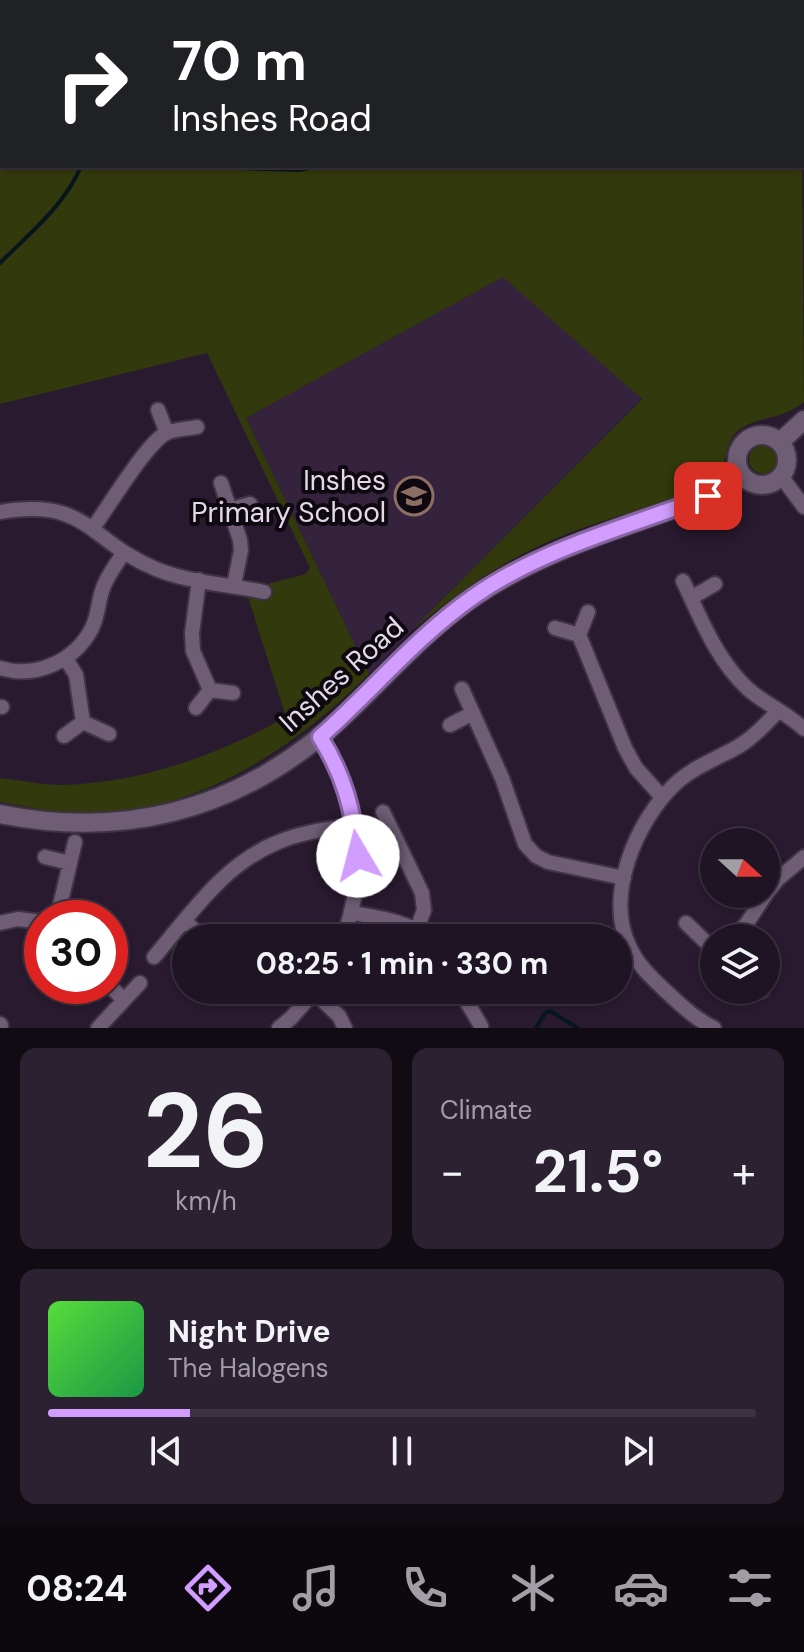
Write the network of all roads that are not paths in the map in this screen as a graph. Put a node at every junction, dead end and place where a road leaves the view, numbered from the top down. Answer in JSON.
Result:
{"nodes":[{"id":1,"x":158,"y":410,"type":"dead end"},
{"id":2,"x":804,"y":420,"type":"edge"},
{"id":3,"x":197,"y":427,"type":"dead end"},
{"id":4,"x":167,"y":433,"type":"junction"},
{"id":5,"x":780,"y":442,"type":"junction"},
{"id":6,"x":743,"y":476,"type":"junction"},
{"id":7,"x":781,"y":476,"type":"junction"},
{"id":8,"x":221,"y":483,"type":"dead end"},
{"id":9,"x":250,"y":504,"type":"dead end"},
{"id":10,"x":804,"y":507,"type":"edge"},
{"id":11,"x":229,"y":510,"type":"junction"},
{"id":12,"x":0,"y":512,"type":"edge"},
{"id":13,"x":93,"y":528,"type":"junction"},
{"id":14,"x":124,"y":552,"type":"junction"},
{"id":15,"x":199,"y":580,"type":"junction"},
{"id":16,"x":683,"y":581,"type":"dead end"},
{"id":17,"x":715,"y":584,"type":"dead end"},
{"id":18,"x":234,"y":585,"type":"junction"},
{"id":19,"x":264,"y":592,"type":"dead end"},
{"id":20,"x":691,"y":598,"type":"junction"},
{"id":21,"x":588,"y":612,"type":"dead end"},
{"id":22,"x":555,"y":628,"type":"dead end"},
{"id":23,"x":579,"y":635,"type":"junction"},
{"id":24,"x":66,"y":659,"type":"junction"},
{"id":25,"x":0,"y":668,"type":"edge"},
{"id":26,"x":462,"y":689,"type":"dead end"},
{"id":27,"x":210,"y":690,"type":"junction"},
{"id":28,"x":233,"y":693,"type":"dead end"},
{"id":29,"x":196,"y":708,"type":"dead end"},
{"id":30,"x":778,"y":711,"type":"junction"},
{"id":31,"x":473,"y":713,"type":"junction"},
{"id":32,"x":83,"y":722,"type":"junction"},
{"id":33,"x":450,"y":725,"type":"dead end"},
{"id":34,"x":804,"y":729,"type":"edge"},
{"id":35,"x":109,"y":734,"type":"dead end"},
{"id":36,"x":64,"y":736,"type":"dead end"},
{"id":37,"x":320,"y":737,"type":"junction"},
{"id":38,"x":662,"y":797,"type":"junction"},
{"id":39,"x":383,"y":812,"type":"dead end"},
{"id":40,"x":0,"y":814,"type":"edge"},
{"id":41,"x":355,"y":825,"type":"junction"},
{"id":42,"x":394,"y":836,"type":"junction"},
{"id":43,"x":75,"y":842,"type":"dead end"},
{"id":44,"x":378,"y":844,"type":"dead end"},
{"id":45,"x":45,"y":857,"type":"dead end"},
{"id":46,"x":804,"y":857,"type":"edge"},
{"id":47,"x":70,"y":863,"type":"junction"},
{"id":48,"x":780,"y":877,"type":"edge"},
{"id":49,"x":624,"y":878,"type":"junction"},
{"id":50,"x":61,"y":900,"type":"edge"},
{"id":51,"x":353,"y":913,"type":"junction"},
{"id":52,"x":24,"y":920,"type":"edge"},
{"id":53,"x":185,"y":921,"type":"junction"},
{"id":54,"x":0,"y":923,"type":"edge"},
{"id":55,"x":686,"y":923,"type":"dead end"},
{"id":56,"x":188,"y":924,"type":"edge"},
{"id":57,"x":349,"y":924,"type":"edge"},
{"id":58,"x":392,"y":924,"type":"edge"},
{"id":59,"x":423,"y":924,"type":"edge"},
{"id":60,"x":700,"y":936,"type":"edge"},
{"id":61,"x":154,"y":957,"type":"dead end"},
{"id":62,"x":140,"y":983,"type":"dead end"},
{"id":63,"x":128,"y":996,"type":"edge"},
{"id":64,"x":120,"y":1004,"type":"edge"},
{"id":65,"x":302,"y":1004,"type":"edge"},
{"id":66,"x":327,"y":1004,"type":"edge"},
{"id":67,"x":468,"y":1004,"type":"edge"},
{"id":68,"x":481,"y":1026,"type":"edge"},
{"id":69,"x":98,"y":1028,"type":"edge"},
{"id":70,"x":279,"y":1028,"type":"edge"},
{"id":71,"x":345,"y":1028,"type":"edge"},
{"id":72,"x":714,"y":1028,"type":"edge"}],
"edges":[{"from":1,"to":4,"type":"street"},
{"from":2,"to":5,"type":"street"},
{"from":3,"to":4,"type":"street"},
{"from":4,"to":13,"type":"street"},
{"from":5,"to":6,"type":"street"},
{"from":5,"to":7,"type":"street"},
{"from":6,"to":7,"type":"street"},
{"from":6,"to":37,"type":"street","name":"Inshes Road"},
{"from":7,"to":10,"type":"street"},
{"from":8,"to":11,"type":"street"},
{"from":9,"to":11,"type":"street"},
{"from":11,"to":18,"type":"street"},
{"from":12,"to":13,"type":"street"},
{"from":13,"to":14,"type":"street"},
{"from":14,"to":15,"type":"street"},
{"from":14,"to":24,"type":"street"},
{"from":15,"to":18,"type":"street"},
{"from":15,"to":27,"type":"street"},
{"from":16,"to":20,"type":"street"},
{"from":17,"to":20,"type":"street"},
{"from":18,"to":19,"type":"street"},
{"from":20,"to":30,"type":"street"},
{"from":21,"to":23,"type":"street"},
{"from":22,"to":23,"type":"street"},
{"from":23,"to":38,"type":"street"},
{"from":24,"to":25,"type":"street"},
{"from":24,"to":32,"type":"street"},
{"from":26,"to":31,"type":"street"},
{"from":27,"to":28,"type":"street"},
{"from":27,"to":29,"type":"street"},
{"from":30,"to":34,"type":"street"},
{"from":30,"to":38,"type":"street"},
{"from":31,"to":33,"type":"street"},
{"from":31,"to":49,"type":"street"},
{"from":32,"to":35,"type":"street"},
{"from":32,"to":36,"type":"street"},
{"from":37,"to":40,"type":"street","name":"Inshes Road"},
{"from":37,"to":41,"type":"street"},
{"from":38,"to":49,"type":"street"},
{"from":39,"to":42,"type":"street"},
{"from":41,"to":51,"type":"street"},
{"from":41,"to":53,"type":"street"},
{"from":42,"to":44,"type":"street"},
{"from":42,"to":59,"type":"street"},
{"from":43,"to":47,"type":"street"},
{"from":45,"to":47,"type":"street"},
{"from":46,"to":48,"type":"street"},
{"from":47,"to":50,"type":"street"},
{"from":49,"to":72,"type":"street"},
{"from":51,"to":57,"type":"street"},
{"from":51,"to":58,"type":"street"},
{"from":52,"to":54,"type":"street"},
{"from":53,"to":56,"type":"street"},
{"from":53,"to":61,"type":"street"},
{"from":55,"to":60,"type":"street"},
{"from":62,"to":63,"type":"street"},
{"from":64,"to":69,"type":"street"},
{"from":65,"to":70,"type":"street"},
{"from":66,"to":71,"type":"street"},
{"from":67,"to":68,"type":"street"}]}
